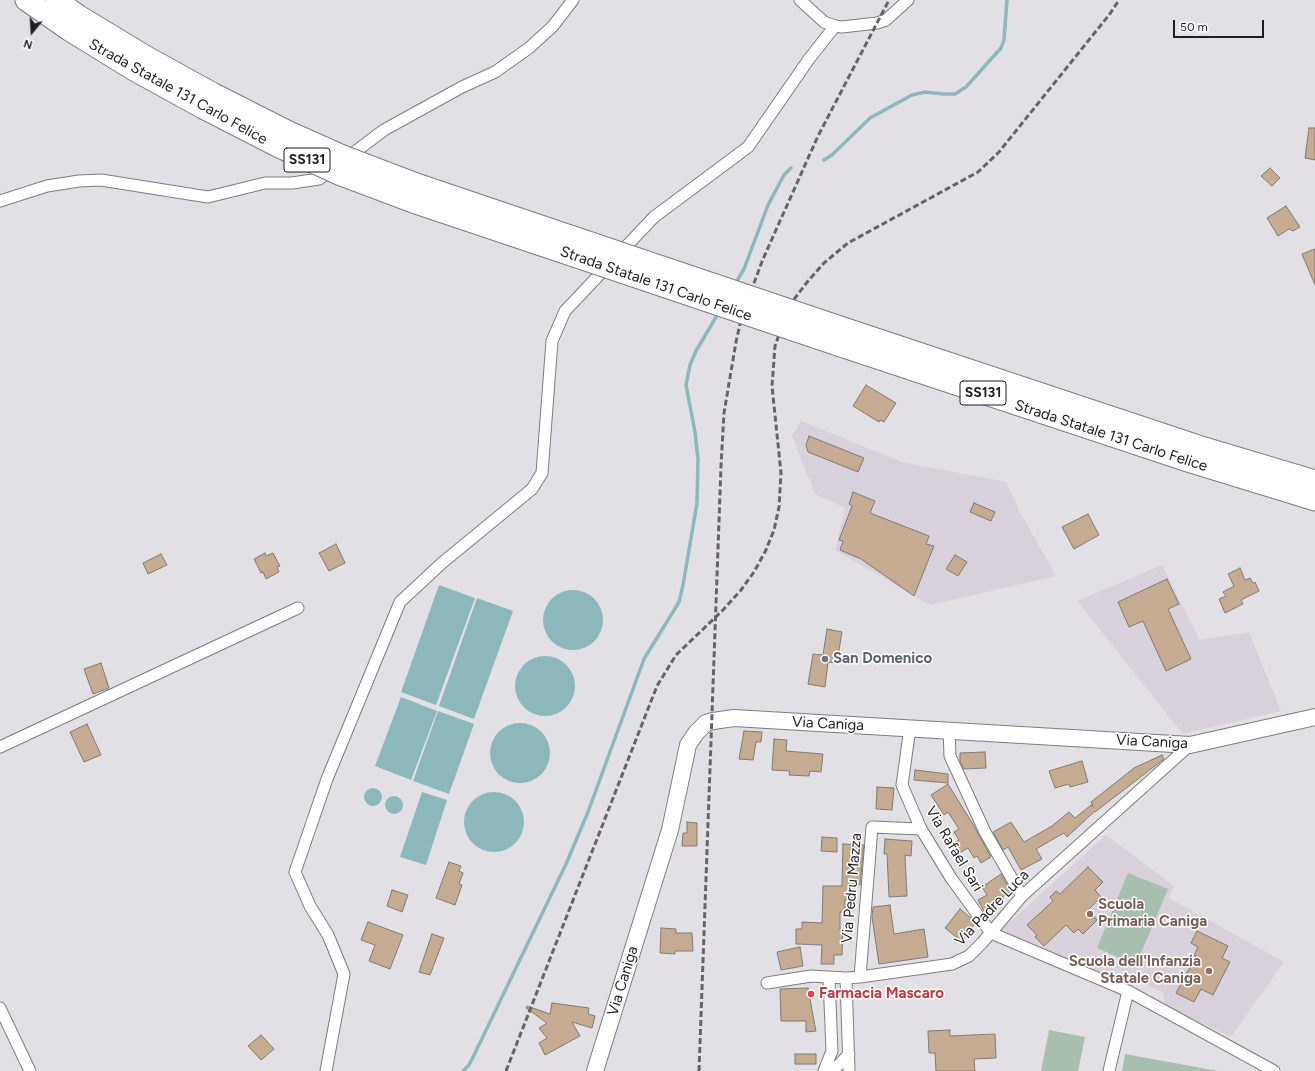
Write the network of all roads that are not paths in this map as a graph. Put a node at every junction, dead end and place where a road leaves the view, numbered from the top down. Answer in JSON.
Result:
{"nodes":[{"id":1,"x":26,"y":0,"type":"edge"},
{"id":2,"x":56,"y":0,"type":"edge"},
{"id":3,"x":573,"y":0,"type":"edge"},
{"id":4,"x":800,"y":0,"type":"edge"},
{"id":5,"x":908,"y":0,"type":"edge"},
{"id":6,"x":834,"y":26,"type":"junction"},
{"id":7,"x":208,"y":101,"type":"junction"},
{"id":8,"x":0,"y":202,"type":"edge"},
{"id":9,"x":1134,"y":434,"type":"junction"},
{"id":10,"x":1315,"y":480,"type":"edge"},
{"id":11,"x":1315,"y":500,"type":"edge"},
{"id":12,"x":298,"y":608,"type":"dead end"},
{"id":13,"x":1315,"y":717,"type":"edge"},
{"id":14,"x":910,"y":728,"type":"junction"},
{"id":15,"x":949,"y":730,"type":"junction"},
{"id":16,"x":1190,"y":745,"type":"junction"},
{"id":17,"x":0,"y":747,"type":"edge"},
{"id":18,"x":921,"y":829,"type":"junction"},
{"id":19,"x":1022,"y":896,"type":"junction"},
{"id":20,"x":991,"y":933,"type":"junction"},
{"id":21,"x":860,"y":977,"type":"junction"},
{"id":22,"x":829,"y":978,"type":"junction"},
{"id":23,"x":846,"y":978,"type":"junction"},
{"id":24,"x":767,"y":983,"type":"dead end"},
{"id":25,"x":1128,"y":991,"type":"junction"},
{"id":26,"x":0,"y":1008,"type":"edge"},
{"id":27,"x":849,"y":1054,"type":"junction"},
{"id":28,"x":596,"y":1068,"type":"edge"},
{"id":29,"x":30,"y":1071,"type":"edge"},
{"id":30,"x":326,"y":1071,"type":"edge"},
{"id":31,"x":824,"y":1071,"type":"edge"},
{"id":32,"x":833,"y":1071,"type":"edge"},
{"id":33,"x":849,"y":1071,"type":"edge"},
{"id":34,"x":1109,"y":1071,"type":"edge"},
{"id":35,"x":1274,"y":1071,"type":"edge"}],
"edges":[{"from":1,"to":7,"type":"highway","name":"Strada Statale 131 Carlo Felice","number":"SS131"},
{"from":2,"to":7,"type":"highway","name":"Strada Statale 131 Carlo Felice","number":"SS131"},
{"from":3,"to":8,"type":"street"},
{"from":4,"to":6,"type":"street"},
{"from":5,"to":6,"type":"street"},
{"from":6,"to":30,"type":"street"},
{"from":7,"to":9,"type":"highway","name":"Strada Statale 131 Carlo Felice","number":"SS131","bridge":true},
{"from":9,"to":10,"type":"highway","name":"Strada Statale 131 Carlo Felice","number":"SS131"},
{"from":9,"to":11,"type":"highway","name":"Strada Statale 131 Carlo Felice","number":"SS131"},
{"from":12,"to":17,"type":"street"},
{"from":13,"to":16,"type":"street","name":"Via Caniga"},
{"from":14,"to":15,"type":"street","name":"Via Caniga"},
{"from":14,"to":18,"type":"street","name":"Via Rafael Sari"},
{"from":14,"to":28,"type":"street","name":"Via Caniga"},
{"from":15,"to":16,"type":"street","name":"Via Caniga"},
{"from":15,"to":19,"type":"street"},
{"from":16,"to":19,"type":"street","name":"Via Padre Luca"},
{"from":18,"to":20,"type":"street","name":"Via Rafael Sari"},
{"from":18,"to":21,"type":"street","name":"Via Pedru Mazza"},
{"from":19,"to":20,"type":"street","name":"Via Padre Luca"},
{"from":20,"to":21,"type":"street","name":"Via Padre Luca"},
{"from":20,"to":25,"type":"street"},
{"from":21,"to":23,"type":"street","name":"Via Padre Luca"},
{"from":22,"to":23,"type":"street","name":"Via Padre Luca"},
{"from":22,"to":24,"type":"street","name":"Via Padre Luca"},
{"from":22,"to":31,"type":"street"},
{"from":23,"to":27,"type":"street"},
{"from":25,"to":34,"type":"street"},
{"from":25,"to":35,"type":"street"},
{"from":26,"to":29,"type":"street"},
{"from":27,"to":32,"type":"street"},
{"from":27,"to":33,"type":"street"}]}
